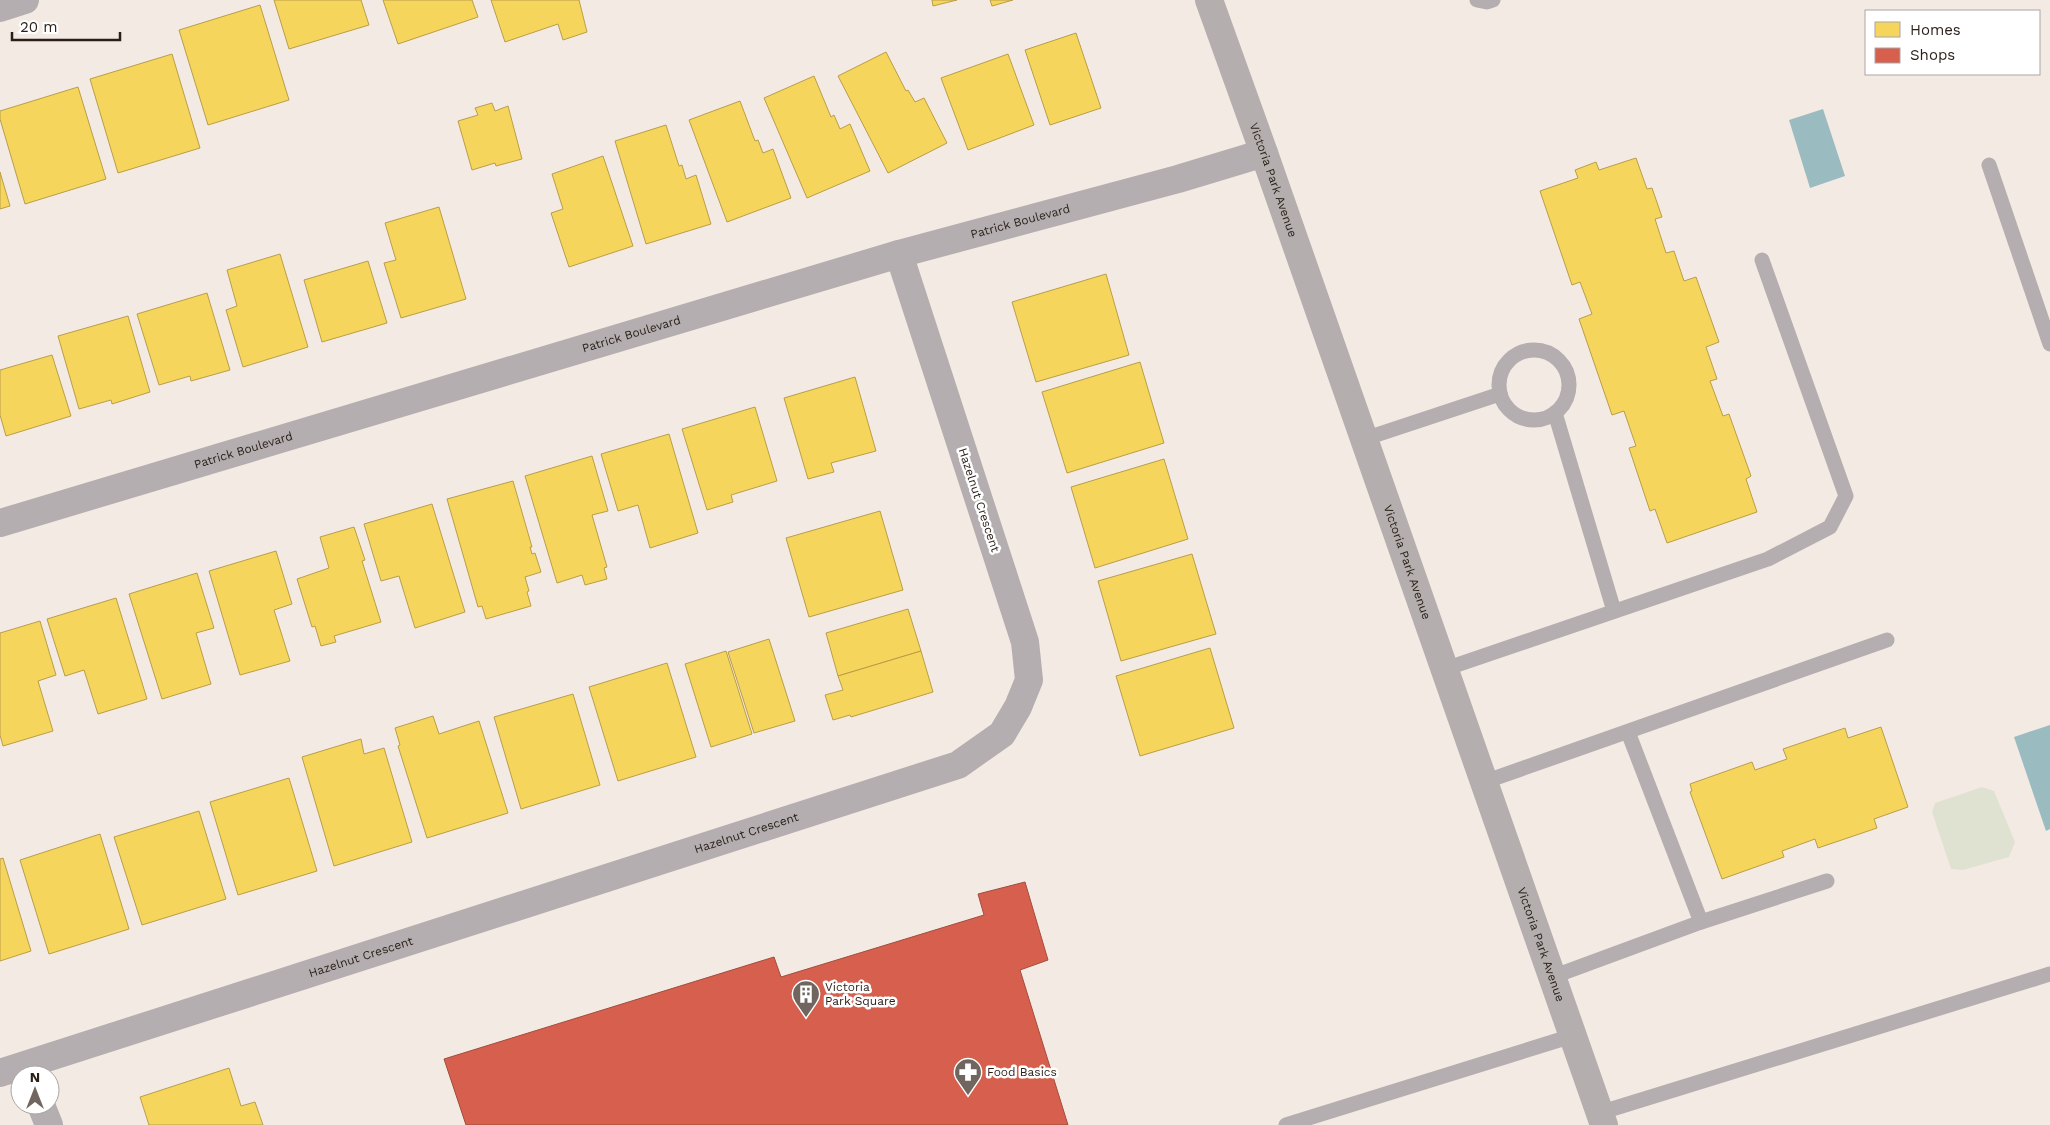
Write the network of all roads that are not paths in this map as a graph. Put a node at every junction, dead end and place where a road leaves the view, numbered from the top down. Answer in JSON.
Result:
{"nodes":[{"id":1,"x":25,"y":0,"type":"edge"},
{"id":2,"x":1209,"y":0,"type":"edge"},
{"id":3,"x":1477,"y":0,"type":"edge"},
{"id":4,"x":1493,"y":0,"type":"edge"},
{"id":5,"x":0,"y":8,"type":"edge"},
{"id":6,"x":1264,"y":153,"type":"junction"},
{"id":7,"x":1989,"y":165,"type":"dead end"},
{"id":8,"x":899,"y":254,"type":"junction"},
{"id":9,"x":1762,"y":260,"type":"dead end"},
{"id":10,"x":2050,"y":344,"type":"edge"},
{"id":11,"x":1500,"y":394,"type":"junction"},
{"id":12,"x":1555,"y":413,"type":"junction"},
{"id":13,"x":1364,"y":439,"type":"junction"},
{"id":14,"x":0,"y":523,"type":"edge"},
{"id":15,"x":1614,"y":611,"type":"junction"},
{"id":16,"x":1887,"y":640,"type":"dead end"},
{"id":17,"x":1445,"y":669,"type":"junction"},
{"id":18,"x":1628,"y":732,"type":"junction"},
{"id":19,"x":1484,"y":782,"type":"junction"},
{"id":20,"x":1827,"y":881,"type":"dead end"},
{"id":21,"x":1701,"y":922,"type":"junction"},
{"id":22,"x":2050,"y":974,"type":"edge"},
{"id":23,"x":1552,"y":977,"type":"junction"},
{"id":24,"x":1572,"y":1036,"type":"junction"},
{"id":25,"x":43,"y":1065,"type":"edge"},
{"id":26,"x":1601,"y":1119,"type":"edge"},
{"id":27,"x":1286,"y":1125,"type":"edge"}],
"edges":[{"from":1,"to":5,"type":"street"},
{"from":2,"to":6,"type":"main road","name":"Victoria Park Avenue"},
{"from":3,"to":4,"type":"lane"},
{"from":6,"to":8,"type":"street","name":"Patrick Boulevard"},
{"from":6,"to":13,"type":"main road","name":"Victoria Park Avenue"},
{"from":7,"to":10,"type":"lane"},
{"from":8,"to":14,"type":"street","name":"Patrick Boulevard"},
{"from":8,"to":25,"type":"street","name":"Hazelnut Crescent"},
{"from":9,"to":15,"type":"lane"},
{"from":11,"to":12,"type":"lane"},
{"from":11,"to":12,"type":"lane"},
{"from":11,"to":13,"type":"lane"},
{"from":12,"to":15,"type":"lane"},
{"from":13,"to":17,"type":"main road","name":"Victoria Park Avenue"},
{"from":15,"to":17,"type":"lane"},
{"from":16,"to":18,"type":"lane"},
{"from":17,"to":19,"type":"main road","name":"Victoria Park Avenue"},
{"from":18,"to":19,"type":"lane"},
{"from":18,"to":21,"type":"lane"},
{"from":19,"to":23,"type":"main road","name":"Victoria Park Avenue"},
{"from":20,"to":21,"type":"lane"},
{"from":21,"to":23,"type":"lane"},
{"from":22,"to":26,"type":"lane"},
{"from":23,"to":24,"type":"main road","name":"Victoria Park Avenue"},
{"from":24,"to":26,"type":"main road","name":"Victoria Park Avenue"},
{"from":24,"to":27,"type":"lane"}]}
